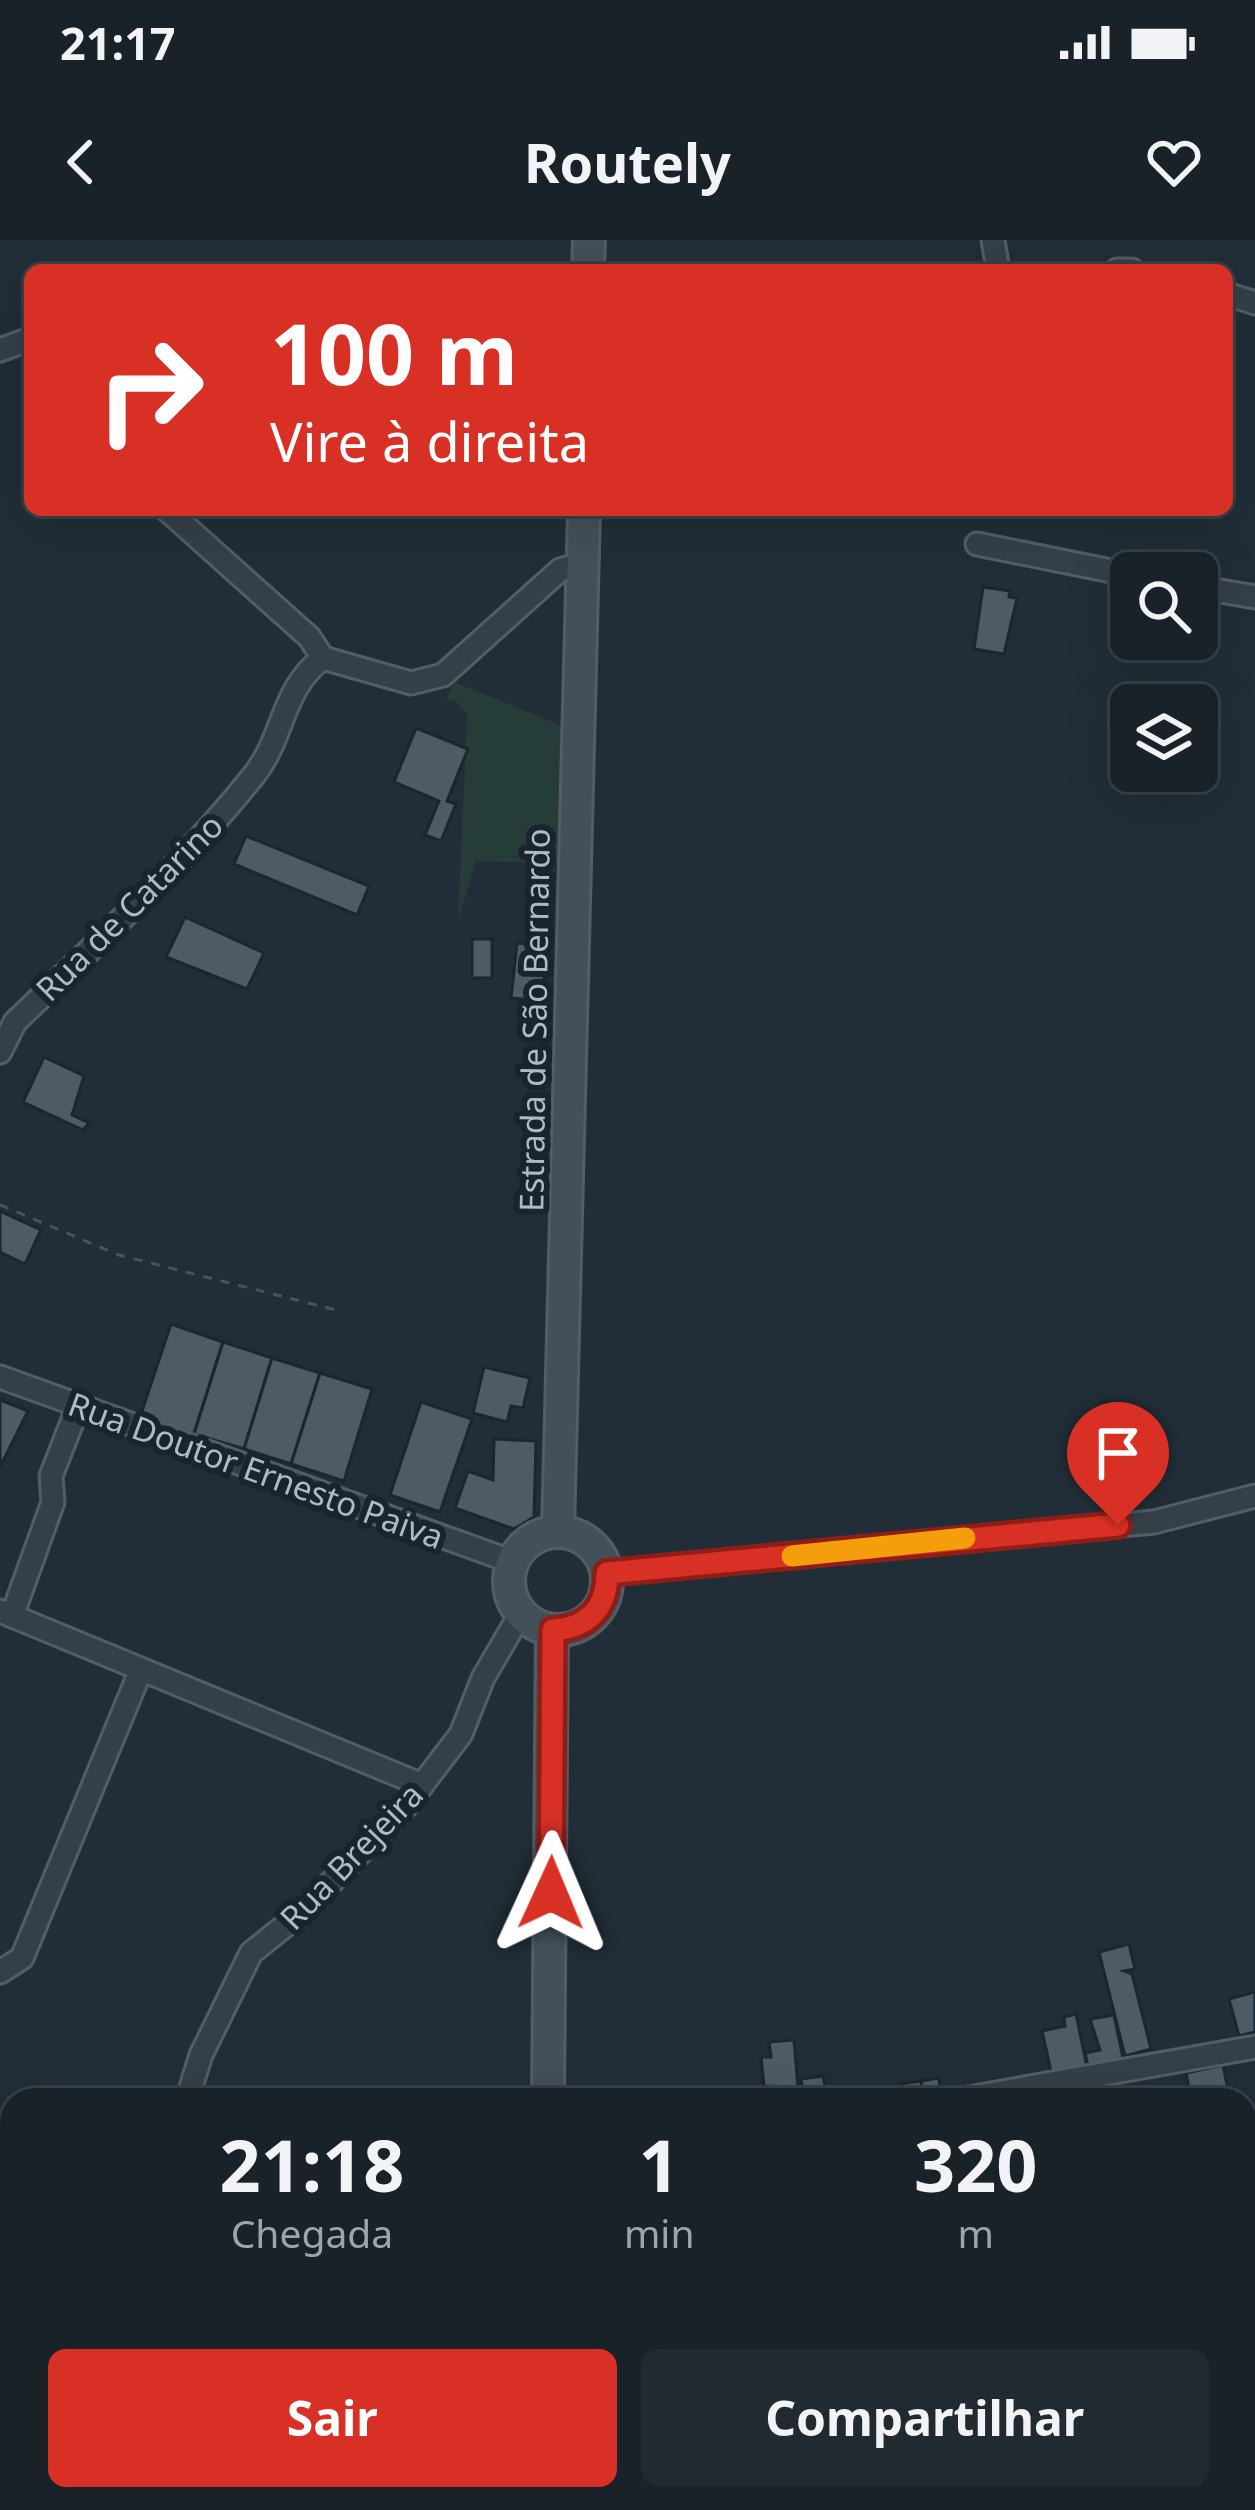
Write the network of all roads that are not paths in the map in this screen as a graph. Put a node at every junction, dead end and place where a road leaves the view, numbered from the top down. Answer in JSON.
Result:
{"nodes":[{"id":1,"x":174,"y":516,"type":"edge"},
{"id":2,"x":584,"y":516,"type":"edge"},
{"id":3,"x":977,"y":544,"type":"dead end"},
{"id":4,"x":583,"y":563,"type":"junction"},
{"id":5,"x":1110,"y":571,"type":"edge"},
{"id":6,"x":1218,"y":590,"type":"edge"},
{"id":7,"x":1255,"y":596,"type":"edge"},
{"id":8,"x":323,"y":658,"type":"junction"},
{"id":9,"x":0,"y":1052,"type":"edge"},
{"id":10,"x":0,"y":1377,"type":"edge"},
{"id":11,"x":78,"y":1407,"type":"junction"},
{"id":12,"x":1255,"y":1496,"type":"edge"},
{"id":13,"x":558,"y":1532,"type":"junction"},
{"id":14,"x":513,"y":1562,"type":"junction"},
{"id":15,"x":607,"y":1573,"type":"junction"},
{"id":16,"x":521,"y":1613,"type":"junction"},
{"id":17,"x":6,"y":1614,"type":"edge"},
{"id":18,"x":553,"y":1630,"type":"junction"},
{"id":19,"x":140,"y":1672,"type":"junction"},
{"id":20,"x":422,"y":1785,"type":"junction"},
{"id":21,"x":0,"y":1972,"type":"edge"},
{"id":22,"x":1255,"y":2048,"type":"edge"},
{"id":23,"x":191,"y":2088,"type":"edge"},
{"id":24,"x":548,"y":2088,"type":"edge"},
{"id":25,"x":1026,"y":2088,"type":"edge"}],
"edges":[{"from":1,"to":8,"type":"street"},
{"from":2,"to":4,"type":"main road","name":"Estrada de São Bernardo"},
{"from":3,"to":5,"type":"street"},
{"from":4,"to":8,"type":"street"},
{"from":4,"to":13,"type":"main road","name":"Estrada de São Bernardo"},
{"from":6,"to":7,"type":"street"},
{"from":8,"to":9,"type":"street","name":"Rua de Catarino"},
{"from":10,"to":11,"type":"street","name":"Rua Doutor Ernesto Paiva"},
{"from":11,"to":14,"type":"street","name":"Rua Doutor Ernesto Paiva"},
{"from":11,"to":17,"type":"street"},
{"from":12,"to":15,"type":"street"},
{"from":13,"to":14,"type":"main road"},
{"from":13,"to":15,"type":"main road"},
{"from":14,"to":16,"type":"main road"},
{"from":15,"to":18,"type":"main road"},
{"from":16,"to":18,"type":"main road"},
{"from":16,"to":20,"type":"street","name":"Rua Brejeira"},
{"from":17,"to":19,"type":"street"},
{"from":18,"to":24,"type":"main road"},
{"from":19,"to":20,"type":"street"},
{"from":19,"to":21,"type":"street"},
{"from":20,"to":23,"type":"street","name":"Rua Brejeira"},
{"from":22,"to":25,"type":"street"}]}
